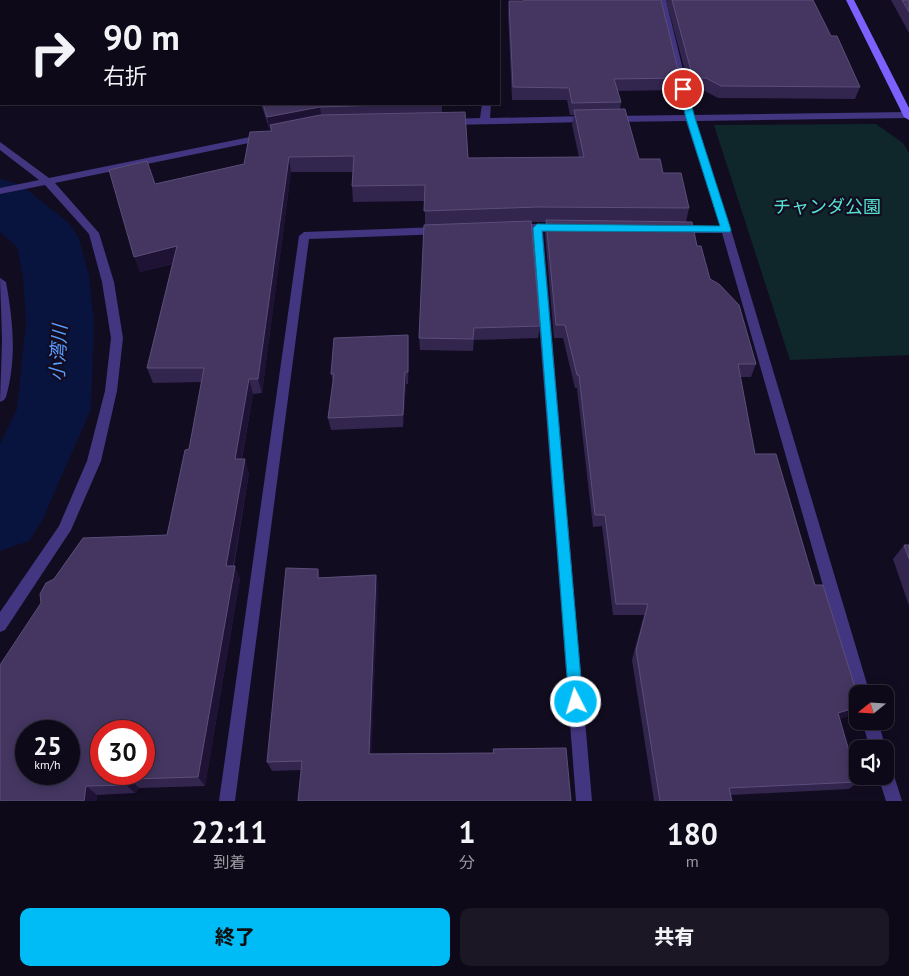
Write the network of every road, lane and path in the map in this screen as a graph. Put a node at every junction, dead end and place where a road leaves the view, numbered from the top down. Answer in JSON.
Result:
{"nodes":[{"id":1,"x":662,"y":0,"type":"edge"},
{"id":2,"x":850,"y":0,"type":"edge"},
{"id":3,"x":486,"y":105,"type":"edge"},
{"id":4,"x":909,"y":116,"type":"edge"},
{"id":5,"x":690,"y":118,"type":"junction"},
{"id":6,"x":485,"y":121,"type":"junction"},
{"id":7,"x":437,"y":122,"type":"edge"},
{"id":8,"x":274,"y":135,"type":"edge"},
{"id":9,"x":0,"y":145,"type":"edge"},
{"id":10,"x":47,"y":181,"type":"junction"},
{"id":11,"x":0,"y":191,"type":"edge"},
{"id":12,"x":537,"y":228,"type":"junction"},
{"id":13,"x":577,"y":228,"type":"edge"},
{"id":14,"x":508,"y":229,"type":"edge"},
{"id":15,"x":667,"y":229,"type":"edge"},
{"id":16,"x":726,"y":230,"type":"junction"},
{"id":17,"x":450,"y":231,"type":"edge"},
{"id":18,"x":0,"y":282,"type":"edge"},
{"id":19,"x":0,"y":397,"type":"edge"},
{"id":20,"x":0,"y":625,"type":"edge"},
{"id":21,"x":859,"y":685,"type":"edge"},
{"id":22,"x":889,"y":785,"type":"edge"},
{"id":23,"x":227,"y":801,"type":"edge"},
{"id":24,"x":584,"y":801,"type":"edge"},
{"id":25,"x":894,"y":801,"type":"edge"}],
"edges":[{"from":1,"to":5,"type":"street"},
{"from":2,"to":4,"type":"street"},
{"from":3,"to":6,"type":"street"},
{"from":4,"to":5,"type":"street"},
{"from":5,"to":6,"type":"street"},
{"from":5,"to":16,"type":"street"},
{"from":6,"to":7,"type":"street"},
{"from":8,"to":10,"type":"street"},
{"from":9,"to":10,"type":"street"},
{"from":10,"to":11,"type":"street"},
{"from":10,"to":20,"type":"street"},
{"from":12,"to":13,"type":"street"},
{"from":12,"to":14,"type":"street"},
{"from":12,"to":24,"type":"street"},
{"from":15,"to":16,"type":"street"},
{"from":16,"to":21,"type":"street"},
{"from":17,"to":23,"type":"street"},
{"from":18,"to":19,"type":"street"},
{"from":22,"to":25,"type":"street"}]}
